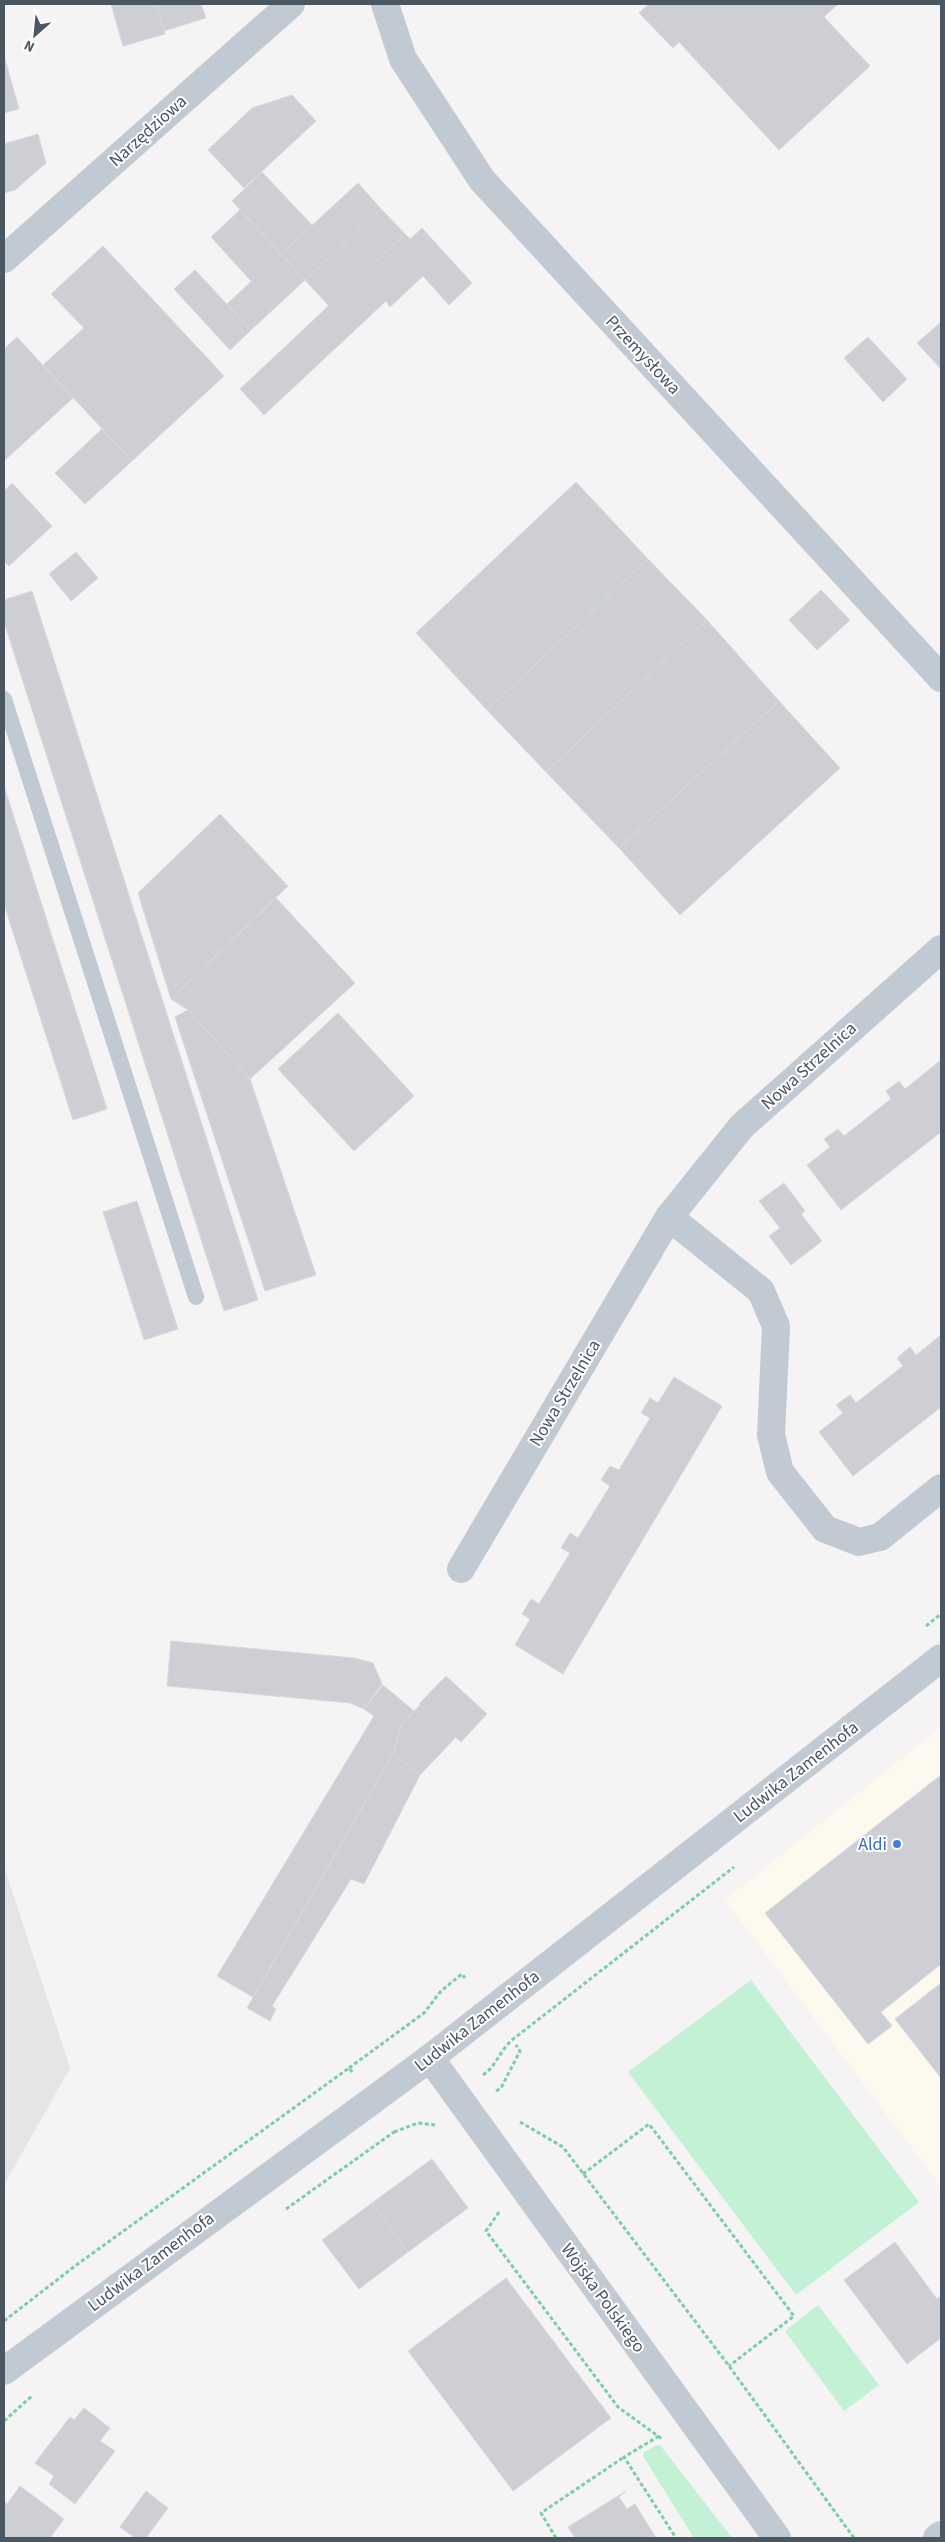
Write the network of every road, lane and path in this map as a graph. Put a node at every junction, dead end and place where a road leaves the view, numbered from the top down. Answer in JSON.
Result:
{"nodes":[{"id":1,"x":291,"y":4,"type":"edge"},
{"id":2,"x":385,"y":4,"type":"edge"},
{"id":3,"x":4,"y":259,"type":"edge"},
{"id":4,"x":941,"y":678,"type":"edge"},
{"id":5,"x":4,"y":699,"type":"edge"},
{"id":6,"x":941,"y":949,"type":"edge"},
{"id":7,"x":669,"y":1217,"type":"junction"},
{"id":8,"x":196,"y":1297,"type":"dead end"},
{"id":9,"x":941,"y":1488,"type":"edge"},
{"id":10,"x":461,"y":1569,"type":"dead end"},
{"id":11,"x":941,"y":1658,"type":"edge"},
{"id":12,"x":465,"y":1978,"type":"dead end"},
{"id":13,"x":516,"y":2045,"type":"dead end"},
{"id":14,"x":430,"y":2058,"type":"junction"},
{"id":15,"x":349,"y":2068,"type":"junction"},
{"id":16,"x":355,"y":2076,"type":"dead end"},
{"id":17,"x":496,"y":2091,"type":"junction"},
{"id":18,"x":492,"y":2094,"type":"dead end"},
{"id":19,"x":501,"y":2099,"type":"dead end"},
{"id":20,"x":518,"y":2121,"type":"dead end"},
{"id":21,"x":437,"y":2126,"type":"dead end"},
{"id":22,"x":394,"y":2132,"type":"dead end"},
{"id":23,"x":583,"y":2174,"type":"junction"},
{"id":24,"x":500,"y":2210,"type":"dead end"},
{"id":25,"x":4,"y":2321,"type":"edge"},
{"id":26,"x":729,"y":2366,"type":"junction"},
{"id":27,"x":4,"y":2372,"type":"edge"},
{"id":28,"x":659,"y":2436,"type":"junction"},
{"id":29,"x":664,"y":2441,"type":"dead end"},
{"id":30,"x":624,"y":2457,"type":"junction"},
{"id":31,"x":941,"y":2535,"type":"edge"},
{"id":32,"x":556,"y":2538,"type":"edge"},
{"id":33,"x":676,"y":2538,"type":"edge"},
{"id":34,"x":777,"y":2538,"type":"edge"},
{"id":35,"x":854,"y":2538,"type":"edge"},
{"id":36,"x":937,"y":2538,"type":"edge"}],
"edges":[{"from":1,"to":3,"type":"street","name":"Narzędziowa"},
{"from":2,"to":4,"type":"street","name":"Przemysłowa"},
{"from":5,"to":8,"type":"lane"},
{"from":6,"to":7,"type":"street","name":"Nowa Strzelnica"},
{"from":7,"to":9,"type":"street"},
{"from":7,"to":10,"type":"street","name":"Nowa Strzelnica"},
{"from":11,"to":14,"type":"street","name":"Ludwika Zamenhofa"},
{"from":12,"to":15,"type":"path"},
{"from":13,"to":17,"type":"path"},
{"from":14,"to":27,"type":"street","name":"Ludwika Zamenhofa"},
{"from":14,"to":34,"type":"street","name":"Wojska Polskiego"},
{"from":15,"to":16,"type":"path"},
{"from":15,"to":25,"type":"path"},
{"from":17,"to":18,"type":"path"},
{"from":17,"to":19,"type":"path"},
{"from":20,"to":23,"type":"path"},
{"from":21,"to":22,"type":"path"},
{"from":23,"to":26,"type":"path"},
{"from":23,"to":26,"type":"path"},
{"from":24,"to":28,"type":"path"},
{"from":26,"to":35,"type":"path"},
{"from":28,"to":29,"type":"path"},
{"from":28,"to":30,"type":"path"},
{"from":30,"to":32,"type":"path"},
{"from":30,"to":33,"type":"path"},
{"from":31,"to":36,"type":"street"}]}
